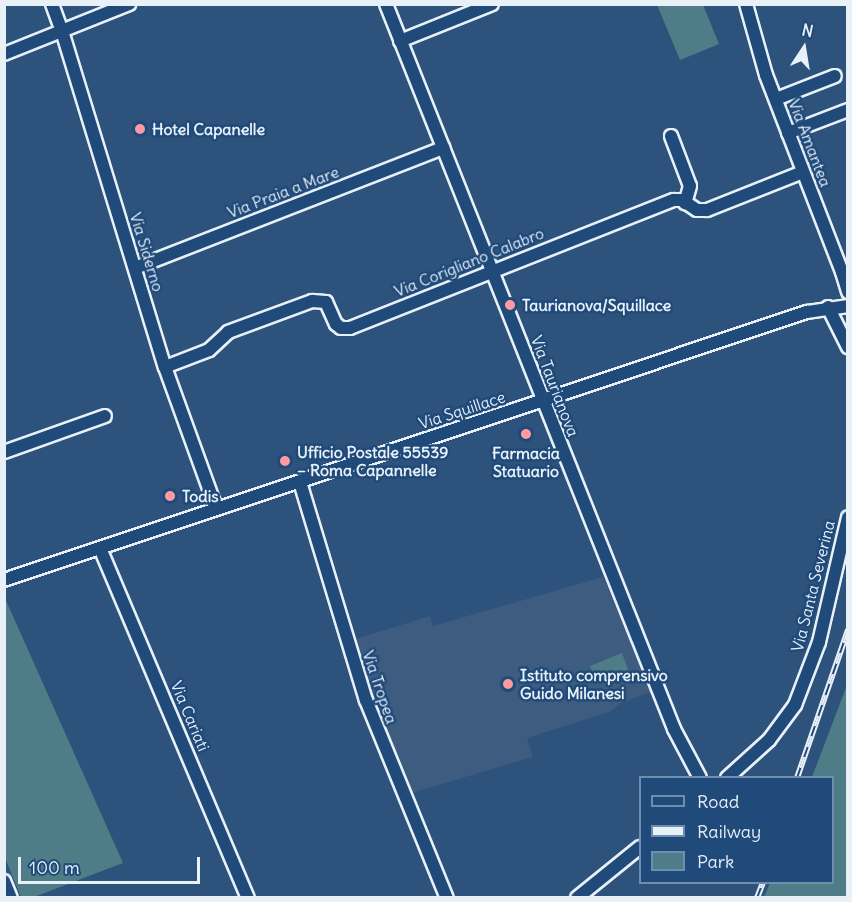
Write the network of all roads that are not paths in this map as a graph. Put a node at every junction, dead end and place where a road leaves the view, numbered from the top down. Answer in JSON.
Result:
{"nodes":[{"id":1,"x":52,"y":4,"type":"edge"},
{"id":2,"x":129,"y":4,"type":"edge"},
{"id":3,"x":386,"y":4,"type":"edge"},
{"id":4,"x":492,"y":4,"type":"edge"},
{"id":5,"x":746,"y":4,"type":"edge"},
{"id":6,"x":63,"y":31,"type":"junction"},
{"id":7,"x":400,"y":41,"type":"junction"},
{"id":8,"x":4,"y":54,"type":"edge"},
{"id":9,"x":835,"y":76,"type":"dead end"},
{"id":10,"x":776,"y":99,"type":"junction"},
{"id":11,"x":848,"y":110,"type":"edge"},
{"id":12,"x":788,"y":132,"type":"junction"},
{"id":13,"x":671,"y":136,"type":"dead end"},
{"id":14,"x":443,"y":148,"type":"junction"},
{"id":15,"x":803,"y":172,"type":"junction"},
{"id":16,"x":685,"y":203,"type":"junction"},
{"id":17,"x":135,"y":268,"type":"junction"},
{"id":18,"x":493,"y":270,"type":"junction"},
{"id":19,"x":848,"y":292,"type":"edge"},
{"id":20,"x":848,"y":306,"type":"edge"},
{"id":21,"x":828,"y":307,"type":"junction"},
{"id":22,"x":848,"y":347,"type":"edge"},
{"id":23,"x":165,"y":367,"type":"junction"},
{"id":24,"x":543,"y":400,"type":"junction"},
{"id":25,"x":105,"y":416,"type":"dead end"},
{"id":26,"x":4,"y":452,"type":"edge"},
{"id":27,"x":300,"y":482,"type":"junction"},
{"id":28,"x":216,"y":508,"type":"junction"},
{"id":29,"x":848,"y":517,"type":"edge"},
{"id":30,"x":100,"y":548,"type":"junction"},
{"id":31,"x":4,"y":579,"type":"edge"},
{"id":32,"x":699,"y":776,"type":"edge"},
{"id":33,"x":729,"y":776,"type":"edge"},
{"id":34,"x":639,"y":848,"type":"edge"},
{"id":35,"x":4,"y":881,"type":"edge"},
{"id":36,"x":11,"y":897,"type":"edge"},
{"id":37,"x":248,"y":897,"type":"edge"},
{"id":38,"x":447,"y":897,"type":"edge"},
{"id":39,"x":577,"y":897,"type":"edge"}],
"edges":[{"from":1,"to":6,"type":"street","name":"Via Siderno"},
{"from":2,"to":6,"type":"street"},
{"from":3,"to":7,"type":"street","name":"Via Taurianova"},
{"from":4,"to":7,"type":"street"},
{"from":5,"to":10,"type":"street","name":"Via Amantea"},
{"from":6,"to":8,"type":"street"},
{"from":6,"to":17,"type":"street","name":"Via Siderno"},
{"from":7,"to":14,"type":"street","name":"Via Taurianova"},
{"from":9,"to":10,"type":"street"},
{"from":10,"to":12,"type":"street","name":"Via Amantea"},
{"from":11,"to":12,"type":"street"},
{"from":12,"to":15,"type":"street","name":"Via Amantea"},
{"from":13,"to":16,"type":"street"},
{"from":14,"to":17,"type":"street","name":"Via Praia a Mare"},
{"from":14,"to":18,"type":"street","name":"Via Taurianova"},
{"from":15,"to":16,"type":"street","name":"Via Corigliano Calabro"},
{"from":15,"to":19,"type":"street","name":"Via Amantea"},
{"from":16,"to":18,"type":"street","name":"Via Corigliano Calabro"},
{"from":17,"to":23,"type":"street","name":"Via Siderno"},
{"from":18,"to":23,"type":"street","name":"Via Corigliano Calabro"},
{"from":18,"to":24,"type":"street","name":"Via Taurianova"},
{"from":20,"to":21,"type":"street","name":"Via Squillace"},
{"from":21,"to":22,"type":"street"},
{"from":21,"to":24,"type":"street","name":"Via Squillace"},
{"from":23,"to":28,"type":"street","name":"Via Siderno"},
{"from":24,"to":27,"type":"street","name":"Via Squillace"},
{"from":24,"to":32,"type":"street","name":"Via Taurianova"},
{"from":25,"to":26,"type":"street"},
{"from":27,"to":28,"type":"street","name":"Via Squillace"},
{"from":27,"to":38,"type":"street","name":"Via Tropea"},
{"from":28,"to":30,"type":"street","name":"Via Squillace"},
{"from":29,"to":33,"type":"street","name":"Via Santa Severina"},
{"from":30,"to":31,"type":"street","name":"Via Squillace"},
{"from":30,"to":37,"type":"street","name":"Via Cariati"},
{"from":34,"to":39,"type":"street"},
{"from":35,"to":36,"type":"street"}]}
